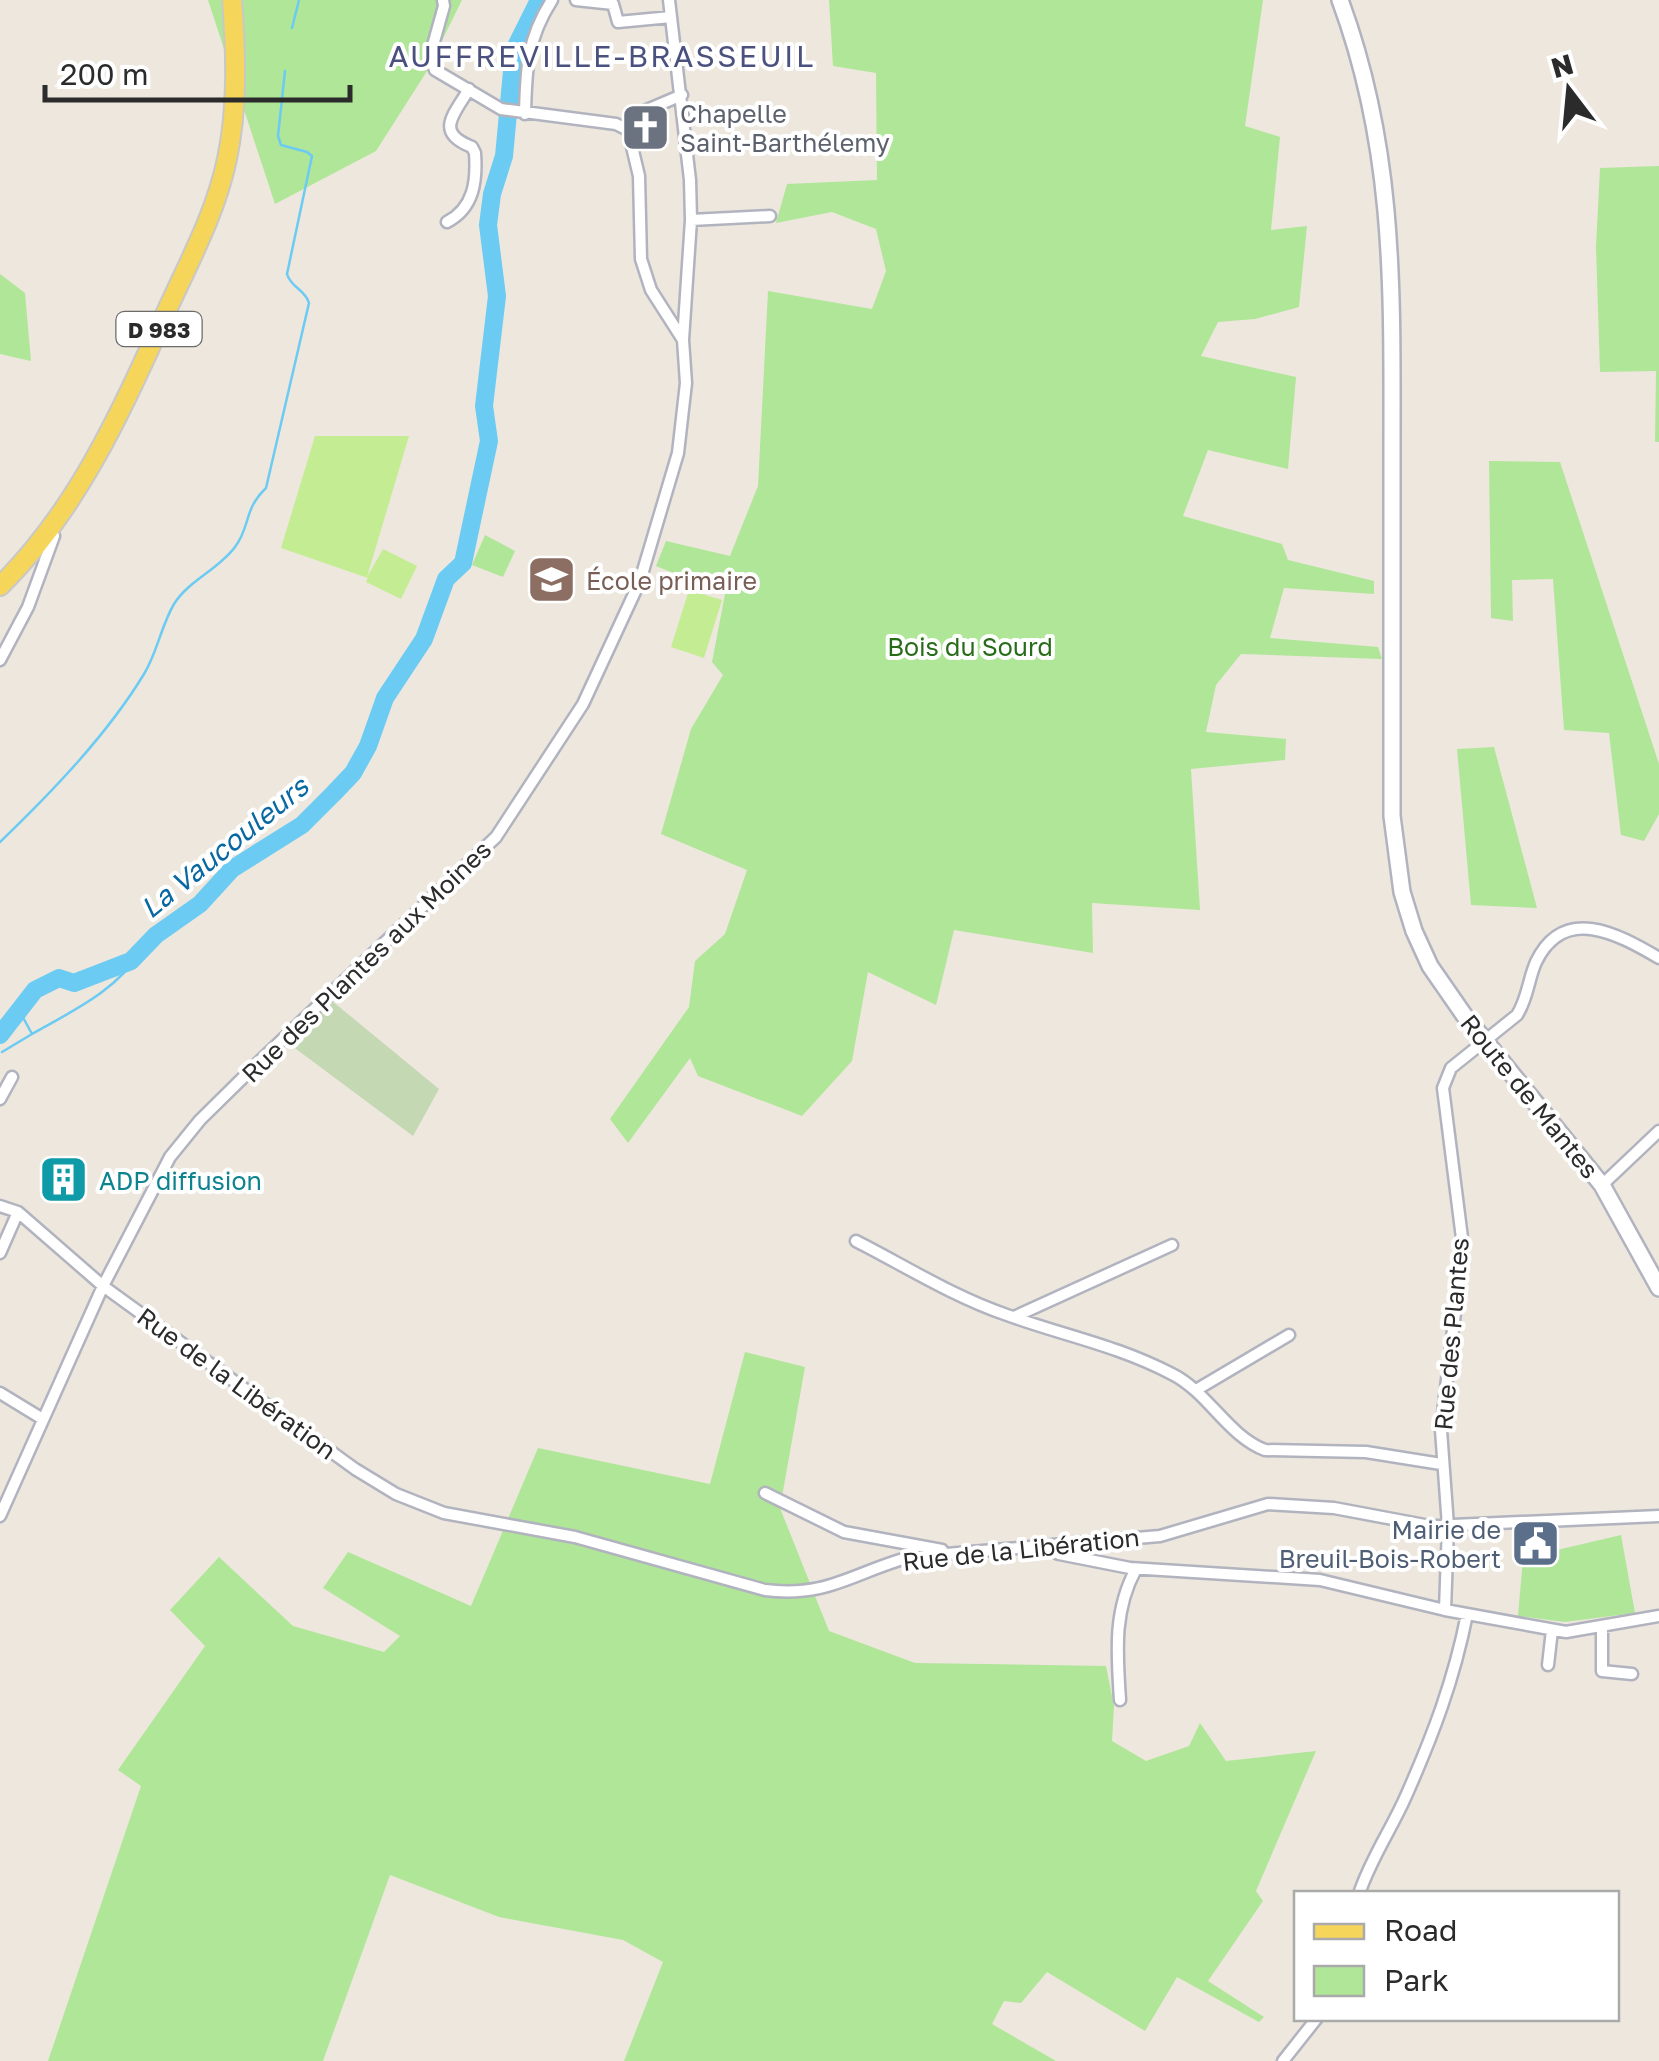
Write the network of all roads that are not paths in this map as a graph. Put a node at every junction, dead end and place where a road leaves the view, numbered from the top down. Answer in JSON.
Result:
{"nodes":[{"id":1,"x":222,"y":0,"type":"edge"},
{"id":2,"x":232,"y":0,"type":"edge"},
{"id":3,"x":443,"y":0,"type":"edge"},
{"id":4,"x":552,"y":0,"type":"edge"},
{"id":5,"x":576,"y":0,"type":"edge"},
{"id":6,"x":669,"y":0,"type":"edge"},
{"id":7,"x":1340,"y":0,"type":"edge"},
{"id":8,"x":670,"y":17,"type":"junction"},
{"id":9,"x":233,"y":38,"type":"junction"},
{"id":10,"x":469,"y":89,"type":"junction"},
{"id":11,"x":682,"y":94,"type":"junction"},
{"id":12,"x":521,"y":114,"type":"junction"},
{"id":13,"x":628,"y":130,"type":"junction"},
{"id":14,"x":770,"y":216,"type":"dead end"},
{"id":15,"x":691,"y":220,"type":"junction"},
{"id":16,"x":448,"y":222,"type":"dead end"},
{"id":17,"x":683,"y":340,"type":"junction"},
{"id":18,"x":49,"y":532,"type":"junction"},
{"id":19,"x":0,"y":586,"type":"edge"},
{"id":20,"x":0,"y":660,"type":"edge"},
{"id":21,"x":1659,"y":958,"type":"edge"},
{"id":22,"x":1485,"y":1040,"type":"junction"},
{"id":23,"x":12,"y":1077,"type":"dead end"},
{"id":24,"x":0,"y":1099,"type":"edge"},
{"id":25,"x":1659,"y":1131,"type":"edge"},
{"id":26,"x":1602,"y":1185,"type":"junction"},
{"id":27,"x":0,"y":1206,"type":"edge"},
{"id":28,"x":18,"y":1212,"type":"junction"},
{"id":29,"x":856,"y":1241,"type":"dead end"},
{"id":30,"x":1172,"y":1244,"type":"dead end"},
{"id":31,"x":0,"y":1253,"type":"edge"},
{"id":32,"x":1658,"y":1285,"type":"edge"},
{"id":33,"x":103,"y":1286,"type":"junction"},
{"id":34,"x":1013,"y":1318,"type":"junction"},
{"id":35,"x":1289,"y":1334,"type":"dead end"},
{"id":36,"x":1196,"y":1390,"type":"junction"},
{"id":37,"x":0,"y":1392,"type":"edge"},
{"id":38,"x":42,"y":1418,"type":"junction"},
{"id":39,"x":1441,"y":1464,"type":"junction"},
{"id":40,"x":765,"y":1494,"type":"dead end"},
{"id":41,"x":0,"y":1516,"type":"edge"},
{"id":42,"x":1659,"y":1516,"type":"edge"},
{"id":43,"x":1448,"y":1526,"type":"junction"},
{"id":44,"x":1037,"y":1544,"type":"junction"},
{"id":45,"x":952,"y":1552,"type":"junction"},
{"id":46,"x":1136,"y":1569,"type":"junction"},
{"id":47,"x":1445,"y":1610,"type":"junction"},
{"id":48,"x":1467,"y":1614,"type":"junction"},
{"id":49,"x":1659,"y":1616,"type":"edge"},
{"id":50,"x":1602,"y":1626,"type":"junction"},
{"id":51,"x":1552,"y":1630,"type":"junction"},
{"id":52,"x":1548,"y":1665,"type":"dead end"},
{"id":53,"x":1632,"y":1674,"type":"dead end"},
{"id":54,"x":1120,"y":1700,"type":"dead end"},
{"id":55,"x":1360,"y":1891,"type":"edge"},
{"id":56,"x":1316,"y":2021,"type":"edge"},
{"id":57,"x":1283,"y":2061,"type":"edge"}],
"edges":[{"from":1,"to":9,"type":"main road","number":"D 983"},
{"from":2,"to":9,"type":"main road","number":"D 983"},
{"from":3,"to":10,"type":"street"},
{"from":4,"to":12,"type":"street"},
{"from":5,"to":8,"type":"street"},
{"from":6,"to":8,"type":"street","name":"Rue des Plantes aux Moines"},
{"from":7,"to":22,"type":"main road","name":"Route de Mantes"},
{"from":8,"to":11,"type":"street","name":"Rue des Plantes aux Moines"},
{"from":9,"to":18,"type":"main road","number":"D 983"},
{"from":10,"to":12,"type":"street"},
{"from":10,"to":16,"type":"street"},
{"from":11,"to":13,"type":"street"},
{"from":11,"to":15,"type":"street","name":"Rue des Plantes aux Moines"},
{"from":12,"to":13,"type":"street"},
{"from":13,"to":17,"type":"street"},
{"from":14,"to":15,"type":"street"},
{"from":15,"to":17,"type":"street","name":"Rue des Plantes aux Moines"},
{"from":17,"to":33,"type":"street","name":"Rue des Plantes aux Moines"},
{"from":18,"to":19,"type":"main road","number":"D 983"},
{"from":18,"to":20,"type":"street"},
{"from":21,"to":22,"type":"street","name":"Rue des Plantes"},
{"from":22,"to":26,"type":"main road","name":"Route de Mantes"},
{"from":22,"to":39,"type":"street","name":"Rue des Plantes"},
{"from":23,"to":24,"type":"street"},
{"from":25,"to":26,"type":"street"},
{"from":26,"to":32,"type":"main road","name":"Route de Mantes"},
{"from":27,"to":28,"type":"street"},
{"from":28,"to":31,"type":"street"},
{"from":28,"to":33,"type":"street","name":"Rue de la Libération"},
{"from":29,"to":34,"type":"street"},
{"from":30,"to":34,"type":"street"},
{"from":33,"to":38,"type":"street","name":"Rue des Plantes aux Moines"},
{"from":33,"to":45,"type":"street","name":"Rue de la Libération"},
{"from":34,"to":36,"type":"street"},
{"from":35,"to":36,"type":"street"},
{"from":36,"to":39,"type":"street"},
{"from":37,"to":38,"type":"street"},
{"from":38,"to":41,"type":"street","name":"Rue des Plantes aux Moines"},
{"from":39,"to":43,"type":"street","name":"Rue des Plantes"},
{"from":40,"to":45,"type":"street"},
{"from":42,"to":43,"type":"street","name":"Rue de la Libération"},
{"from":43,"to":44,"type":"street","name":"Rue de la Libération"},
{"from":43,"to":47,"type":"street","name":"Rue des Plantes"},
{"from":44,"to":45,"type":"street","name":"Rue de la Libération"},
{"from":44,"to":46,"type":"street"},
{"from":46,"to":47,"type":"street"},
{"from":46,"to":54,"type":"street"},
{"from":47,"to":48,"type":"street"},
{"from":48,"to":51,"type":"street"},
{"from":48,"to":55,"type":"street"},
{"from":49,"to":50,"type":"street"},
{"from":50,"to":51,"type":"street"},
{"from":50,"to":53,"type":"street"},
{"from":51,"to":52,"type":"street"},
{"from":56,"to":57,"type":"street"}]}
